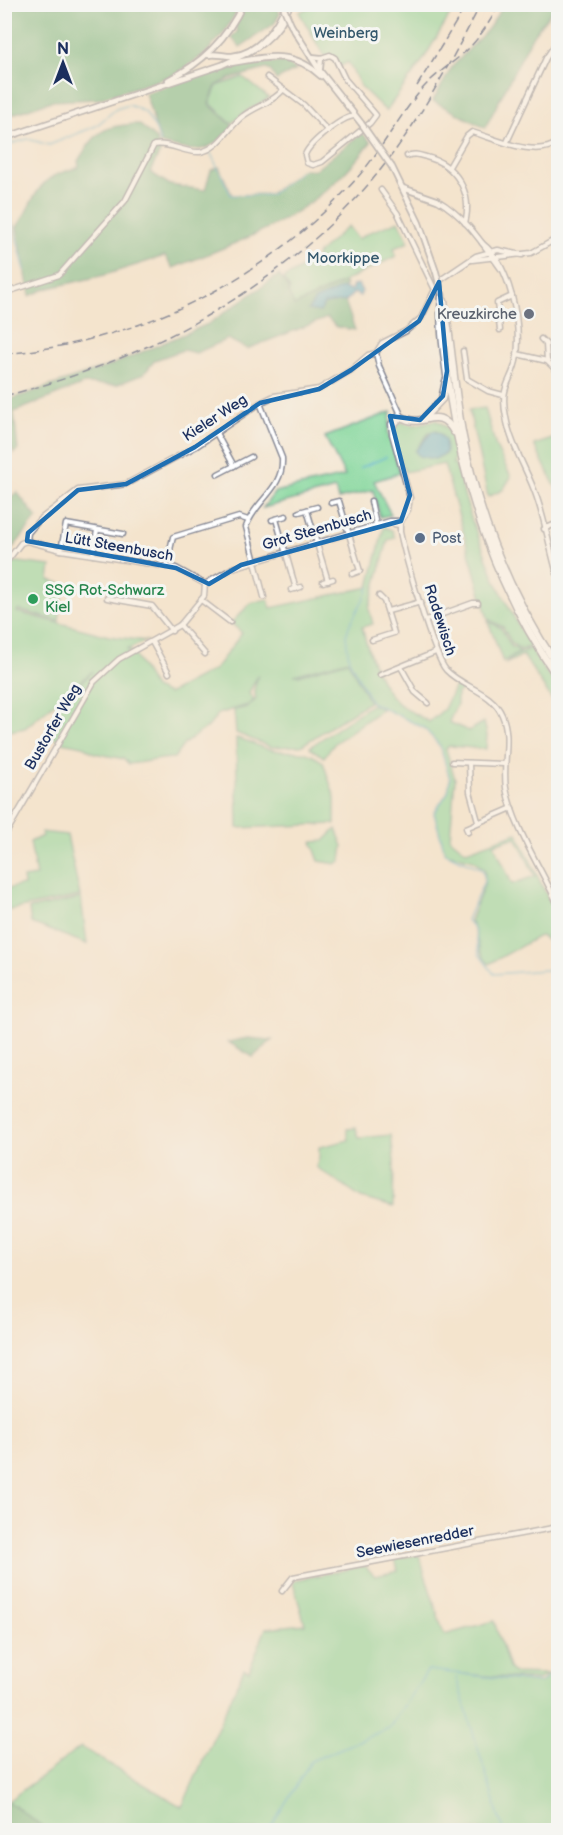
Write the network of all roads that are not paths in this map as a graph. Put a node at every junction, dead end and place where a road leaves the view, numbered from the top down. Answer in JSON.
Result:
{"nodes":[{"id":1,"x":243,"y":4,"type":"edge"},
{"id":2,"x":282,"y":4,"type":"edge"},
{"id":3,"x":288,"y":4,"type":"edge"},
{"id":4,"x":558,"y":43,"type":"edge"},
{"id":5,"x":208,"y":55,"type":"junction"},
{"id":6,"x":310,"y":56,"type":"junction"},
{"id":7,"x":321,"y":58,"type":"junction"},
{"id":8,"x":222,"y":65,"type":"junction"},
{"id":9,"x":320,"y":71,"type":"junction"},
{"id":10,"x":267,"y":77,"type":"dead end"},
{"id":11,"x":159,"y":84,"type":"junction"},
{"id":12,"x":331,"y":85,"type":"junction"},
{"id":13,"x":283,"y":90,"type":"junction"},
{"id":14,"x":348,"y":105,"type":"junction"},
{"id":15,"x":356,"y":116,"type":"junction"},
{"id":16,"x":345,"y":118,"type":"junction"},
{"id":17,"x":328,"y":131,"type":"junction"},
{"id":18,"x":4,"y":138,"type":"edge"},
{"id":19,"x":507,"y":142,"type":"junction"},
{"id":20,"x":558,"y":142,"type":"edge"},
{"id":21,"x":407,"y":156,"type":"dead end"},
{"id":22,"x":449,"y":167,"type":"junction"},
{"id":23,"x":403,"y":188,"type":"junction"},
{"id":24,"x":381,"y":190,"type":"dead end"},
{"id":25,"x":422,"y":193,"type":"junction"},
{"id":26,"x":437,"y":200,"type":"joint"},
{"id":27,"x":413,"y":209,"type":"junction"},
{"id":28,"x":465,"y":223,"type":"junction"},
{"id":29,"x":558,"y":238,"type":"edge"},
{"id":30,"x":490,"y":251,"type":"junction"},
{"id":31,"x":522,"y":255,"type":"junction"},
{"id":32,"x":494,"y":256,"type":"junction"},
{"id":33,"x":471,"y":260,"type":"junction"},
{"id":34,"x":434,"y":288,"type":"junction"},
{"id":35,"x":4,"y":293,"type":"edge"},
{"id":36,"x":442,"y":295,"type":"junction"},
{"id":37,"x":512,"y":296,"type":"junction"},
{"id":38,"x":500,"y":330,"type":"dead end"},
{"id":39,"x":541,"y":339,"type":"dead end"},
{"id":40,"x":463,"y":351,"type":"dead end"},
{"id":41,"x":376,"y":353,"type":"junction"},
{"id":42,"x":517,"y":354,"type":"junction"},
{"id":43,"x":547,"y":361,"type":"junction"},
{"id":44,"x":447,"y":371,"type":"junction"},
{"id":45,"x":558,"y":372,"type":"edge"},
{"id":46,"x":503,"y":395,"type":"junction"},
{"id":47,"x":260,"y":403,"type":"junction"},
{"id":48,"x":400,"y":415,"type":"junction"},
{"id":49,"x":423,"y":419,"type":"junction"},
{"id":50,"x":216,"y":433,"type":"junction"},
{"id":51,"x":457,"y":438,"type":"junction"},
{"id":52,"x":251,"y":457,"type":"dead end"},
{"id":53,"x":234,"y":466,"type":"junction"},
{"id":54,"x":218,"y":474,"type":"dead end"},
{"id":55,"x":371,"y":501,"type":"dead end"},
{"id":56,"x":331,"y":503,"type":"dead end"},
{"id":57,"x":317,"y":507,"type":"dead end"},
{"id":58,"x":307,"y":510,"type":"junction"},
{"id":59,"x":299,"y":512,"type":"dead end"},
{"id":60,"x":286,"y":516,"type":"dead end"},
{"id":61,"x":248,"y":520,"type":"junction"},
{"id":62,"x":400,"y":523,"type":"junction"},
{"id":63,"x":558,"y":523,"type":"edge"},
{"id":64,"x":376,"y":525,"type":"junction"},
{"id":65,"x":544,"y":529,"type":"junction"},
{"id":66,"x":98,"y":530,"type":"junction"},
{"id":67,"x":348,"y":533,"type":"junction"},
{"id":68,"x":123,"y":534,"type":"dead end"},
{"id":69,"x":27,"y":541,"type":"junction"},
{"id":70,"x":317,"y":542,"type":"junction"},
{"id":71,"x":61,"y":550,"type":"junction"},
{"id":72,"x":285,"y":551,"type":"junction"},
{"id":73,"x":93,"y":555,"type":"junction"},
{"id":74,"x":254,"y":561,"type":"junction"},
{"id":75,"x":4,"y":565,"type":"edge"},
{"id":76,"x":166,"y":567,"type":"junction"},
{"id":77,"x":352,"y":574,"type":"dead end"},
{"id":78,"x":558,"y":577,"type":"edge"},
{"id":79,"x":328,"y":581,"type":"dead end"},
{"id":80,"x":205,"y":584,"type":"junction"},
{"id":81,"x":291,"y":590,"type":"dead end"},
{"id":82,"x":379,"y":596,"type":"dead end"},
{"id":83,"x":264,"y":597,"type":"dead end"},
{"id":84,"x":107,"y":598,"type":"dead end"},
{"id":85,"x":201,"y":600,"type":"junction"},
{"id":86,"x":421,"y":602,"type":"junction"},
{"id":87,"x":477,"y":603,"type":"dead end"},
{"id":88,"x":388,"y":612,"type":"junction"},
{"id":89,"x":426,"y":620,"type":"junction"},
{"id":90,"x":230,"y":622,"type":"dead end"},
{"id":91,"x":180,"y":625,"type":"junction"},
{"id":92,"x":172,"y":631,"type":"junction"},
{"id":93,"x":372,"y":640,"type":"dead end"},
{"id":94,"x":152,"y":642,"type":"junction"},
{"id":95,"x":436,"y":652,"type":"junction"},
{"id":96,"x":205,"y":654,"type":"dead end"},
{"id":97,"x":401,"y":667,"type":"junction"},
{"id":98,"x":558,"y":667,"type":"edge"},
{"id":99,"x":170,"y":673,"type":"dead end"},
{"id":100,"x":380,"y":675,"type":"dead end"},
{"id":101,"x":558,"y":678,"type":"edge"},
{"id":102,"x":428,"y":703,"type":"dead end"},
{"id":103,"x":452,"y":762,"type":"dead end"},
{"id":104,"x":468,"y":763,"type":"junction"},
{"id":105,"x":504,"y":764,"type":"junction"},
{"id":106,"x":512,"y":808,"type":"junction"},
{"id":107,"x":478,"y":821,"type":"junction"},
{"id":108,"x":468,"y":832,"type":"dead end"},
{"id":109,"x":4,"y":837,"type":"edge"},
{"id":110,"x":558,"y":905,"type":"edge"},
{"id":111,"x":558,"y":1527,"type":"edge"},
{"id":112,"x":282,"y":1591,"type":"dead end"}],
"edges":[{"from":1,"to":5,"type":"main road"},
{"from":2,"to":6,"type":"main road","bridge":true},
{"from":3,"to":5,"type":"main road"},
{"from":3,"to":8,"type":"main road"},
{"from":4,"to":19,"type":"street"},
{"from":5,"to":11,"type":"main road"},
{"from":6,"to":7,"type":"main road"},
{"from":6,"to":9,"type":"main road"},
{"from":7,"to":9,"type":"main road"},
{"from":7,"to":17,"type":"street"},
{"from":8,"to":11,"type":"main road"},
{"from":8,"to":12,"type":"main road"},
{"from":9,"to":12,"type":"main road"},
{"from":10,"to":13,"type":"street"},
{"from":11,"to":18,"type":"main road"},
{"from":12,"to":14,"type":"main road"},
{"from":13,"to":17,"type":"street"},
{"from":13,"to":35,"type":"street"},
{"from":14,"to":15,"type":"main road"},
{"from":14,"to":16,"type":"street"},
{"from":15,"to":16,"type":"street"},
{"from":15,"to":23,"type":"main road","bridge":true},
{"from":16,"to":17,"type":"street"},
{"from":19,"to":20,"type":"street"},
{"from":19,"to":22,"type":"street"},
{"from":21,"to":22,"type":"street"},
{"from":22,"to":28,"type":"street"},
{"from":23,"to":25,"type":"main road"},
{"from":23,"to":27,"type":"main road"},
{"from":24,"to":34,"type":"street"},
{"from":25,"to":26,"type":"main road"},
{"from":25,"to":27,"type":"main road"},
{"from":26,"to":28,"type":"street"},
{"from":27,"to":36,"type":"main road","bridge":true},
{"from":28,"to":30,"type":"street"},
{"from":29,"to":31,"type":"street"},
{"from":30,"to":31,"type":"street"},
{"from":30,"to":32,"type":"street"},
{"from":30,"to":33,"type":"street"},
{"from":31,"to":32,"type":"street"},
{"from":32,"to":33,"type":"street"},
{"from":32,"to":37,"type":"street"},
{"from":33,"to":34,"type":"street"},
{"from":34,"to":41,"type":"street","name":"Kieler Weg"},
{"from":36,"to":44,"type":"highway"},
{"from":36,"to":98,"type":"highway"},
{"from":37,"to":38,"type":"street"},
{"from":37,"to":42,"type":"street"},
{"from":39,"to":43,"type":"street"},
{"from":40,"to":46,"type":"street"},
{"from":41,"to":47,"type":"street","name":"Kieler Weg"},
{"from":41,"to":48,"type":"street"},
{"from":42,"to":43,"type":"street"},
{"from":42,"to":46,"type":"street"},
{"from":43,"to":45,"type":"street"},
{"from":44,"to":49,"type":"highway"},
{"from":44,"to":51,"type":"highway"},
{"from":46,"to":65,"type":"street"},
{"from":47,"to":50,"type":"street","name":"Kieler Weg"},
{"from":47,"to":61,"type":"street"},
{"from":48,"to":49,"type":"highway"},
{"from":48,"to":62,"type":"street"},
{"from":49,"to":51,"type":"highway"},
{"from":50,"to":53,"type":"street"},
{"from":50,"to":69,"type":"street","name":"Kieler Weg"},
{"from":51,"to":101,"type":"highway"},
{"from":52,"to":53,"type":"street"},
{"from":53,"to":54,"type":"street"},
{"from":55,"to":64,"type":"street"},
{"from":56,"to":67,"type":"street"},
{"from":57,"to":58,"type":"street"},
{"from":58,"to":59,"type":"street"},
{"from":58,"to":70,"type":"street"},
{"from":60,"to":72,"type":"street"},
{"from":61,"to":74,"type":"street"},
{"from":61,"to":76,"type":"street"},
{"from":62,"to":64,"type":"street","name":"Grot Steenbusch"},
{"from":62,"to":86,"type":"street","name":"Radewisch"},
{"from":63,"to":65,"type":"street"},
{"from":64,"to":67,"type":"street","name":"Grot Steenbusch"},
{"from":65,"to":78,"type":"street"},
{"from":66,"to":68,"type":"street"},
{"from":66,"to":71,"type":"street"},
{"from":66,"to":73,"type":"street"},
{"from":67,"to":70,"type":"street","name":"Grot Steenbusch"},
{"from":67,"to":77,"type":"street"},
{"from":69,"to":71,"type":"street","name":"Lütt Steenbusch"},
{"from":69,"to":75,"type":"street","name":"Kieler Weg"},
{"from":70,"to":72,"type":"street","name":"Grot Steenbusch"},
{"from":70,"to":79,"type":"street"},
{"from":71,"to":73,"type":"street","name":"Lütt Steenbusch"},
{"from":72,"to":74,"type":"street","name":"Grot Steenbusch"},
{"from":72,"to":81,"type":"street"},
{"from":73,"to":76,"type":"street","name":"Lütt Steenbusch"},
{"from":74,"to":80,"type":"street"},
{"from":74,"to":83,"type":"street"},
{"from":76,"to":80,"type":"street","name":"Lütt Steenbusch"},
{"from":80,"to":85,"type":"street","name":"Bustorfer Weg"},
{"from":82,"to":88,"type":"street"},
{"from":84,"to":92,"type":"street"},
{"from":85,"to":90,"type":"street"},
{"from":85,"to":91,"type":"street","name":"Bustorfer Weg"},
{"from":86,"to":88,"type":"street"},
{"from":86,"to":89,"type":"street","name":"Radewisch"},
{"from":87,"to":89,"type":"street"},
{"from":88,"to":93,"type":"street"},
{"from":89,"to":95,"type":"street","name":"Radewisch"},
{"from":91,"to":92,"type":"street","name":"Bustorfer Weg"},
{"from":91,"to":96,"type":"street"},
{"from":92,"to":94,"type":"street","name":"Bustorfer Weg"},
{"from":94,"to":99,"type":"street"},
{"from":94,"to":109,"type":"street","name":"Bustorfer Weg"},
{"from":95,"to":97,"type":"street"},
{"from":95,"to":105,"type":"street","name":"Radewisch"},
{"from":97,"to":100,"type":"street"},
{"from":97,"to":102,"type":"street"},
{"from":103,"to":104,"type":"street"},
{"from":104,"to":105,"type":"street"},
{"from":104,"to":107,"type":"street"},
{"from":105,"to":106,"type":"street","name":"Radewisch"},
{"from":106,"to":107,"type":"street"},
{"from":106,"to":110,"type":"street","name":"Radewisch"},
{"from":107,"to":108,"type":"street"},
{"from":111,"to":112,"type":"street","name":"Seewiesenredder"}]}
